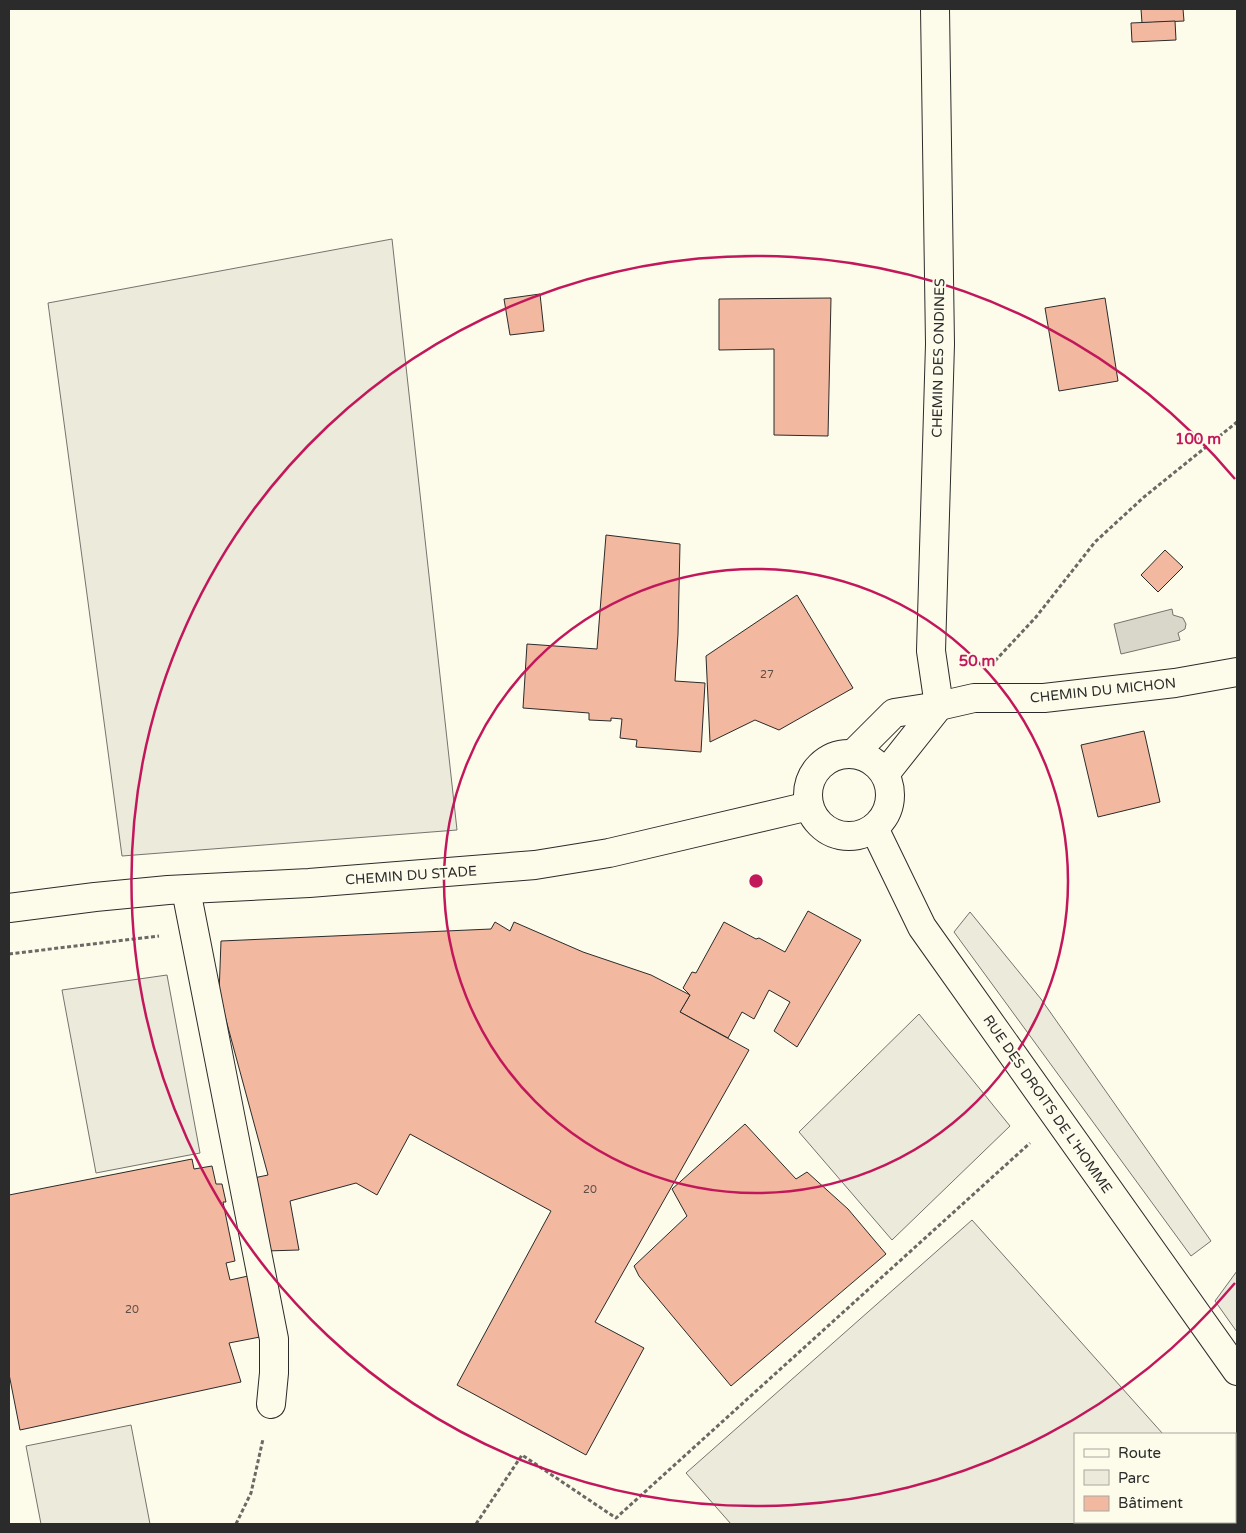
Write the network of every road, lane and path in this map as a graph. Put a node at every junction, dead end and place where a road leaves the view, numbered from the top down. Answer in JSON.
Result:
{"nodes":[{"id":1,"x":935,"y":9,"type":"edge"},
{"id":2,"x":1237,"y":422,"type":"edge"},
{"id":3,"x":993,"y":663,"type":"dead end"},
{"id":4,"x":1237,"y":672,"type":"edge"},
{"id":5,"x":939,"y":706,"type":"junction"},
{"id":6,"x":853,"y":754,"type":"junction"},
{"id":7,"x":885,"y":774,"type":"junction"},
{"id":8,"x":809,"y":806,"type":"junction"},
{"id":9,"x":874,"y":828,"type":"junction"},
{"id":10,"x":177,"y":890,"type":"junction"},
{"id":11,"x":9,"y":908,"type":"edge"},
{"id":12,"x":9,"y":954,"type":"edge"},
{"id":13,"x":1034,"y":1140,"type":"dead end"},
{"id":14,"x":1237,"y":1371,"type":"edge"},
{"id":15,"x":271,"y":1404,"type":"joint"},
{"id":16,"x":236,"y":1524,"type":"edge"},
{"id":17,"x":476,"y":1524,"type":"edge"}],
"edges":[{"from":1,"to":5,"type":"street","name":"CHEMIN DES ONDINES"},
{"from":2,"to":3,"type":"path"},
{"from":4,"to":5,"type":"street","name":"CHEMIN DU MICHON"},
{"from":5,"to":6,"type":"street","name":"CHEMIN DU MICHON"},
{"from":5,"to":7,"type":"street"},
{"from":6,"to":7,"type":"street"},
{"from":6,"to":8,"type":"street"},
{"from":7,"to":9,"type":"street"},
{"from":8,"to":9,"type":"street"},
{"from":8,"to":10,"type":"street","name":"CHEMIN DU STADE"},
{"from":9,"to":14,"type":"street","name":"RUE DES DROITS DE L'HOMME"},
{"from":10,"to":11,"type":"street","name":"CHEMIN DU STADE"},
{"from":10,"to":12,"type":"path"},
{"from":10,"to":15,"type":"street"},
{"from":13,"to":17,"type":"path"},
{"from":15,"to":16,"type":"path"}]}
